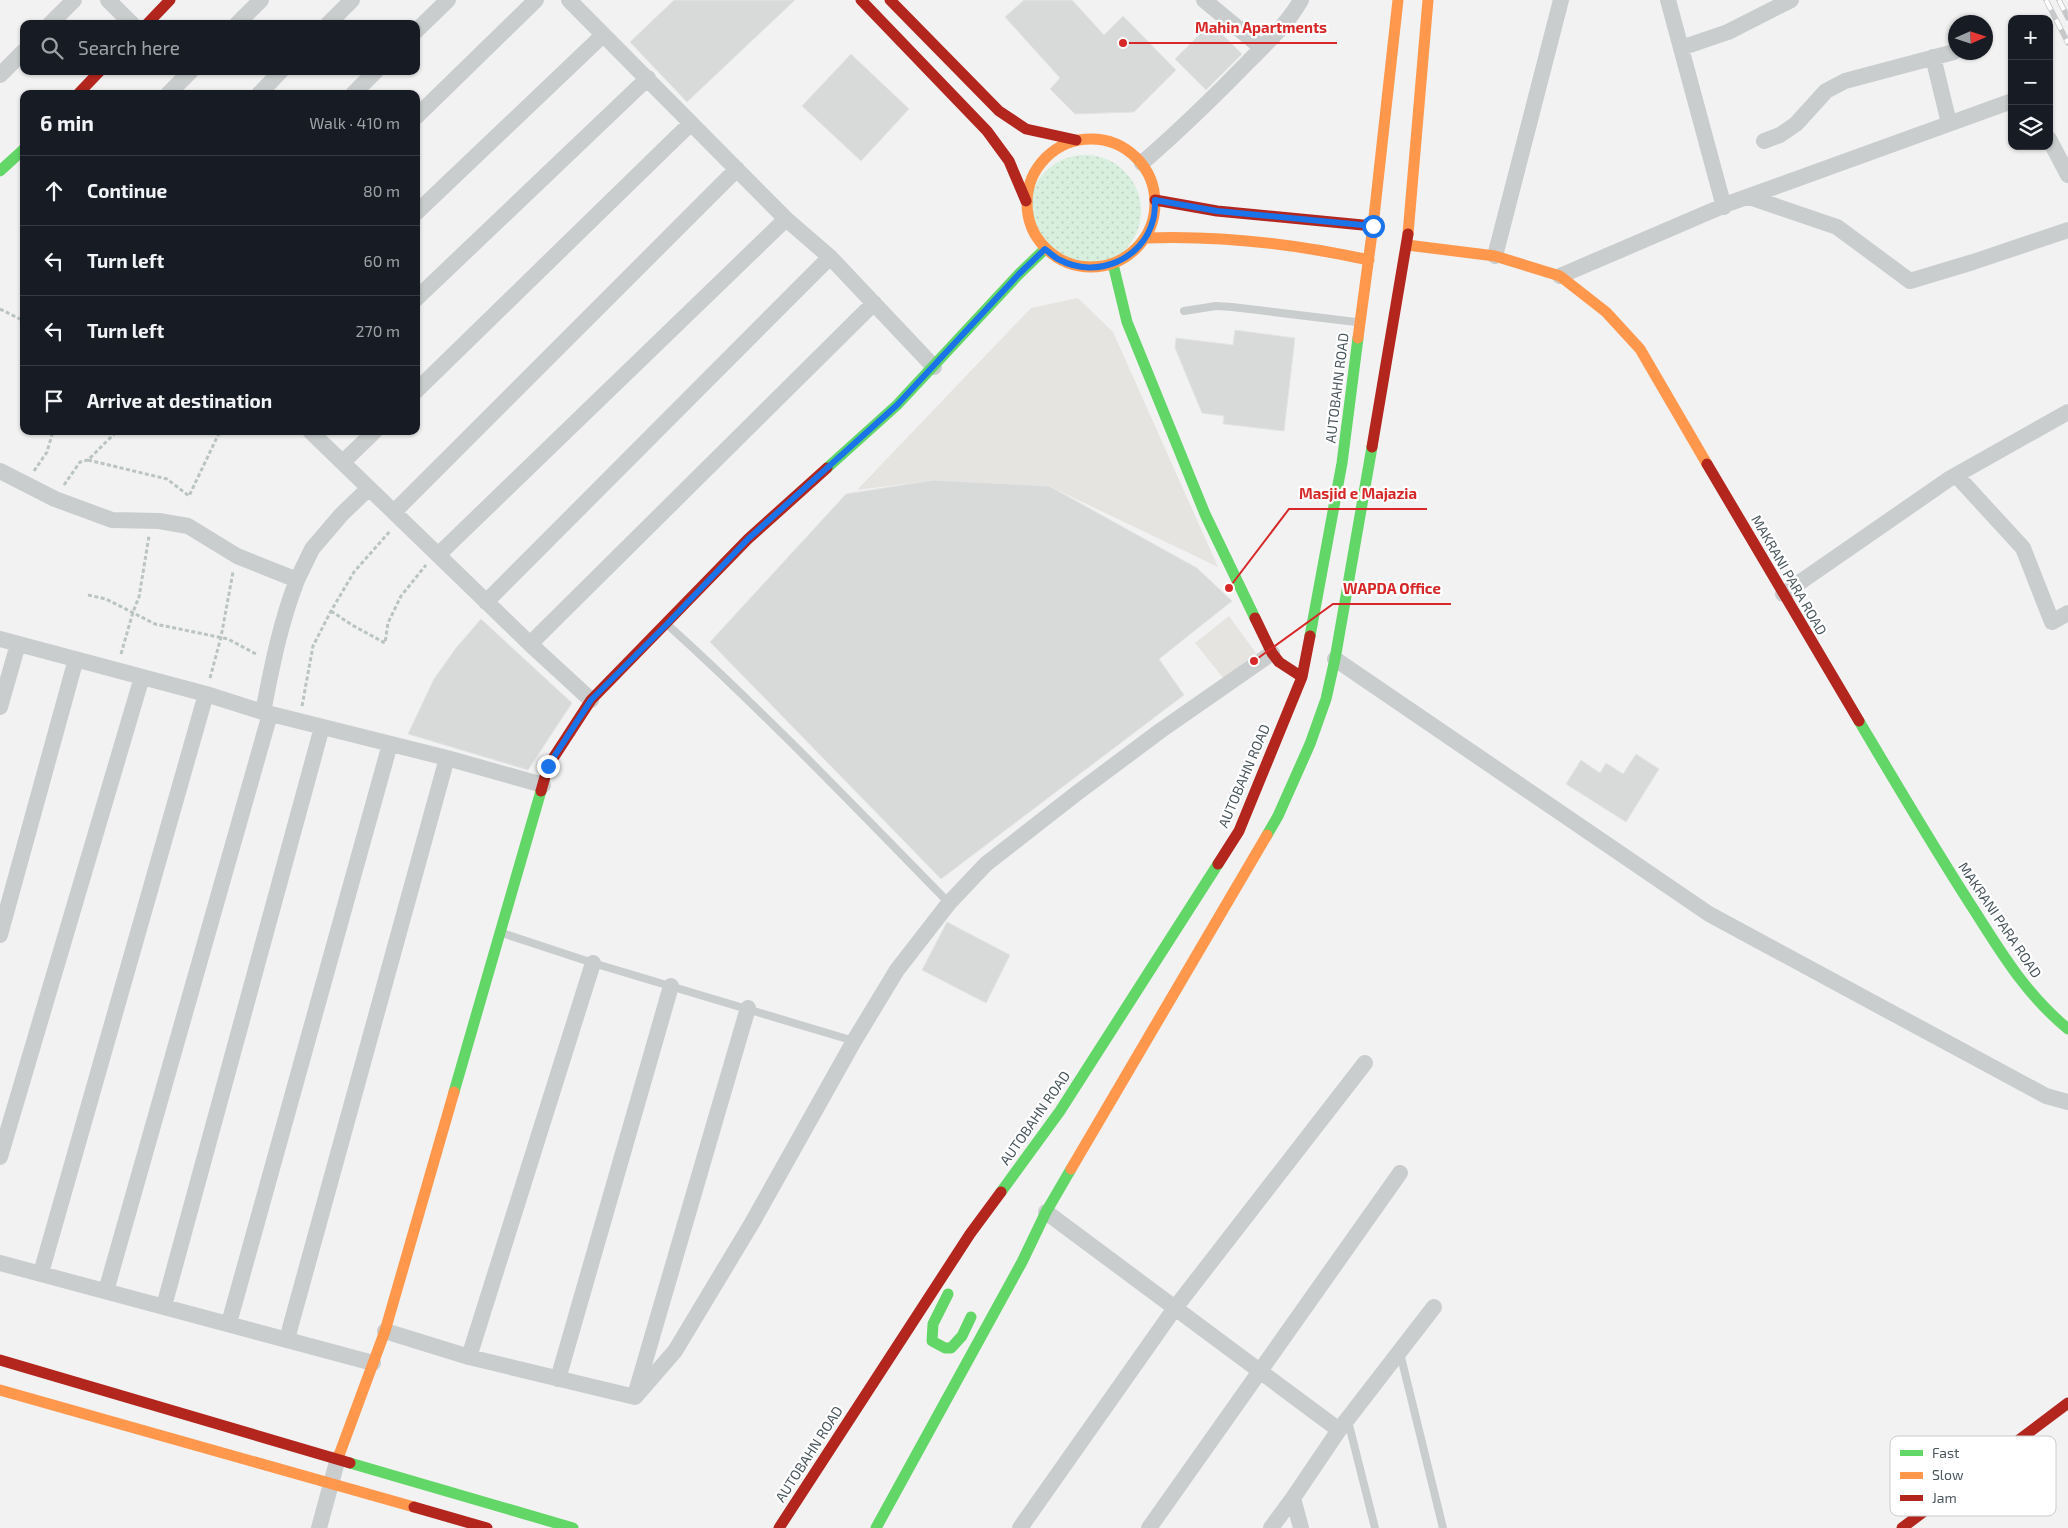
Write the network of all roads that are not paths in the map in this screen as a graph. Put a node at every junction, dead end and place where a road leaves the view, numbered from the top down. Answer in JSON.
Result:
{"nodes":[{"id":1,"x":74,"y":0,"type":"edge"},
{"id":2,"x":108,"y":0,"type":"edge"},
{"id":3,"x":170,"y":0,"type":"edge"},
{"id":4,"x":260,"y":0,"type":"edge"},
{"id":5,"x":352,"y":0,"type":"edge"},
{"id":6,"x":448,"y":0,"type":"edge"},
{"id":7,"x":536,"y":0,"type":"edge"},
{"id":8,"x":569,"y":0,"type":"edge"},
{"id":9,"x":861,"y":0,"type":"edge"},
{"id":10,"x":890,"y":0,"type":"edge"},
{"id":11,"x":1204,"y":0,"type":"edge"},
{"id":12,"x":1301,"y":0,"type":"edge"},
{"id":13,"x":1398,"y":0,"type":"edge"},
{"id":14,"x":1428,"y":0,"type":"edge"},
{"id":15,"x":1561,"y":0,"type":"edge"},
{"id":16,"x":1668,"y":0,"type":"edge"},
{"id":17,"x":1791,"y":0,"type":"edge"},
{"id":18,"x":54,"y":20,"type":"edge"},
{"id":19,"x":128,"y":20,"type":"edge"},
{"id":20,"x":151,"y":20,"type":"edge"},
{"id":21,"x":241,"y":20,"type":"edge"},
{"id":22,"x":332,"y":20,"type":"edge"},
{"id":23,"x":420,"y":28,"type":"edge"},
{"id":24,"x":603,"y":35,"type":"junction"},
{"id":25,"x":1262,"y":48,"type":"junction"},
{"id":26,"x":1681,"y":48,"type":"junction"},
{"id":27,"x":1948,"y":53,"type":"edge"},
{"id":28,"x":20,"y":55,"type":"edge"},
{"id":29,"x":1933,"y":57,"type":"junction"},
{"id":30,"x":0,"y":75,"type":"edge"},
{"id":31,"x":96,"y":75,"type":"edge"},
{"id":32,"x":186,"y":75,"type":"edge"},
{"id":33,"x":277,"y":75,"type":"edge"},
{"id":34,"x":372,"y":75,"type":"edge"},
{"id":35,"x":648,"y":78,"type":"junction"},
{"id":36,"x":82,"y":90,"type":"edge"},
{"id":37,"x":172,"y":90,"type":"edge"},
{"id":38,"x":263,"y":90,"type":"edge"},
{"id":39,"x":357,"y":90,"type":"edge"},
{"id":40,"x":2008,"y":102,"type":"edge"},
{"id":41,"x":420,"y":113,"type":"edge"},
{"id":42,"x":1949,"y":123,"type":"junction"},
{"id":43,"x":690,"y":124,"type":"junction"},
{"id":44,"x":1076,"y":140,"type":"junction"},
{"id":45,"x":1764,"y":141,"type":"dead end"},
{"id":46,"x":2053,"y":147,"type":"edge"},
{"id":47,"x":20,"y":153,"type":"edge"},
{"id":48,"x":1142,"y":163,"type":"junction"},
{"id":49,"x":737,"y":169,"type":"junction"},
{"id":50,"x":0,"y":171,"type":"edge"},
{"id":51,"x":2068,"y":175,"type":"edge"},
{"id":52,"x":1749,"y":197,"type":"junction"},
{"id":53,"x":1155,"y":200,"type":"junction"},
{"id":54,"x":1026,"y":201,"type":"junction"},
{"id":55,"x":1724,"y":207,"type":"junction"},
{"id":56,"x":420,"y":209,"type":"edge"},
{"id":57,"x":786,"y":219,"type":"junction"},
{"id":58,"x":1373,"y":226,"type":"junction"},
{"id":59,"x":2068,"y":230,"type":"edge"},
{"id":60,"x":1145,"y":238,"type":"junction"},
{"id":61,"x":1407,"y":245,"type":"junction"},
{"id":62,"x":1045,"y":249,"type":"junction"},
{"id":63,"x":1495,"y":256,"type":"junction"},
{"id":64,"x":830,"y":257,"type":"junction"},
{"id":65,"x":1369,"y":260,"type":"junction"},
{"id":66,"x":1113,"y":264,"type":"junction"},
{"id":67,"x":1560,"y":276,"type":"junction"},
{"id":68,"x":420,"y":295,"type":"edge"},
{"id":69,"x":874,"y":303,"type":"junction"},
{"id":70,"x":1184,"y":311,"type":"dead end"},
{"id":71,"x":1360,"y":322,"type":"junction"},
{"id":72,"x":934,"y":367,"type":"junction"},
{"id":73,"x":420,"y":387,"type":"edge"},
{"id":74,"x":2068,"y":412,"type":"edge"},
{"id":75,"x":314,"y":435,"type":"edge"},
{"id":76,"x":370,"y":435,"type":"edge"},
{"id":77,"x":343,"y":462,"type":"junction"},
{"id":78,"x":0,"y":471,"type":"edge"},
{"id":79,"x":1956,"y":475,"type":"junction"},
{"id":80,"x":369,"y":488,"type":"junction"},
{"id":81,"x":397,"y":516,"type":"junction"},
{"id":82,"x":438,"y":555,"type":"junction"},
{"id":83,"x":298,"y":580,"type":"junction"},
{"id":84,"x":1783,"y":594,"type":"junction"},
{"id":85,"x":486,"y":602,"type":"junction"},
{"id":86,"x":2068,"y":613,"type":"edge"},
{"id":87,"x":667,"y":624,"type":"junction"},
{"id":88,"x":0,"y":639,"type":"edge"},
{"id":89,"x":18,"y":644,"type":"junction"},
{"id":90,"x":530,"y":644,"type":"junction"},
{"id":91,"x":1272,"y":653,"type":"junction"},
{"id":92,"x":76,"y":659,"type":"junction"},
{"id":93,"x":1335,"y":659,"type":"junction"},
{"id":94,"x":142,"y":677,"type":"junction"},
{"id":95,"x":1302,"y":677,"type":"junction"},
{"id":96,"x":206,"y":694,"type":"junction"},
{"id":97,"x":591,"y":700,"type":"junction"},
{"id":98,"x":0,"y":707,"type":"edge"},
{"id":99,"x":267,"y":713,"type":"junction"},
{"id":100,"x":322,"y":727,"type":"junction"},
{"id":101,"x":390,"y":744,"type":"junction"},
{"id":102,"x":447,"y":758,"type":"junction"},
{"id":103,"x":543,"y":785,"type":"junction"},
{"id":104,"x":949,"y":903,"type":"junction"},
{"id":105,"x":500,"y":932,"type":"junction"},
{"id":106,"x":0,"y":935,"type":"edge"},
{"id":107,"x":593,"y":964,"type":"junction"},
{"id":108,"x":671,"y":986,"type":"junction"},
{"id":109,"x":748,"y":1008,"type":"junction"},
{"id":110,"x":2068,"y":1029,"type":"edge"},
{"id":111,"x":854,"y":1041,"type":"junction"},
{"id":112,"x":1365,"y":1063,"type":"dead end"},
{"id":113,"x":2068,"y":1102,"type":"edge"},
{"id":114,"x":0,"y":1157,"type":"edge"},
{"id":115,"x":1400,"y":1173,"type":"dead end"},
{"id":116,"x":1046,"y":1212,"type":"junction"},
{"id":117,"x":970,"y":1234,"type":"junction"},
{"id":118,"x":1022,"y":1262,"type":"junction"},
{"id":119,"x":0,"y":1263,"type":"edge"},
{"id":120,"x":41,"y":1273,"type":"junction"},
{"id":121,"x":1000,"y":1278,"type":"dead end"},
{"id":122,"x":106,"y":1291,"type":"junction"},
{"id":123,"x":977,"y":1305,"type":"dead end"},
{"id":124,"x":164,"y":1306,"type":"junction"},
{"id":125,"x":1434,"y":1307,"type":"dead end"},
{"id":126,"x":1175,"y":1308,"type":"junction"},
{"id":127,"x":229,"y":1323,"type":"junction"},
{"id":128,"x":386,"y":1331,"type":"junction"},
{"id":129,"x":287,"y":1339,"type":"junction"},
{"id":130,"x":1399,"y":1352,"type":"junction"},
{"id":131,"x":469,"y":1357,"type":"junction"},
{"id":132,"x":0,"y":1360,"type":"edge"},
{"id":133,"x":373,"y":1363,"type":"junction"},
{"id":134,"x":1261,"y":1372,"type":"junction"},
{"id":135,"x":558,"y":1379,"type":"junction"},
{"id":136,"x":0,"y":1390,"type":"edge"},
{"id":137,"x":635,"y":1397,"type":"junction"},
{"id":138,"x":2068,"y":1403,"type":"edge"},
{"id":139,"x":1343,"y":1425,"type":"junction"},
{"id":140,"x":2024,"y":1436,"type":"edge"},
{"id":141,"x":338,"y":1458,"type":"junction"},
{"id":142,"x":331,"y":1482,"type":"junction"},
{"id":143,"x":1293,"y":1498,"type":"junction"},
{"id":144,"x":1918,"y":1516,"type":"edge"},
{"id":145,"x":319,"y":1528,"type":"edge"},
{"id":146,"x":487,"y":1528,"type":"edge"},
{"id":147,"x":573,"y":1528,"type":"edge"},
{"id":148,"x":779,"y":1528,"type":"edge"},
{"id":149,"x":876,"y":1528,"type":"edge"},
{"id":150,"x":1020,"y":1528,"type":"edge"},
{"id":151,"x":1149,"y":1528,"type":"edge"},
{"id":152,"x":1271,"y":1528,"type":"edge"},
{"id":153,"x":1301,"y":1528,"type":"edge"},
{"id":154,"x":1375,"y":1528,"type":"edge"},
{"id":155,"x":1443,"y":1528,"type":"edge"},
{"id":156,"x":1902,"y":1528,"type":"edge"}],
"edges":[{"from":1,"to":18,"type":"street"},
{"from":2,"to":19,"type":"street"},
{"from":3,"to":20,"type":"main road"},
{"from":4,"to":21,"type":"street"},
{"from":5,"to":22,"type":"street"},
{"from":6,"to":23,"type":"street"},
{"from":7,"to":41,"type":"street"},
{"from":8,"to":24,"type":"street"},
{"from":9,"to":54,"type":"main road"},
{"from":10,"to":44,"type":"main road"},
{"from":11,"to":25,"type":"street"},
{"from":12,"to":25,"type":"street"},
{"from":13,"to":58,"type":"main road","name":"AUTOBAHN ROAD"},
{"from":14,"to":61,"type":"main road"},
{"from":15,"to":63,"type":"street"},
{"from":16,"to":26,"type":"street"},
{"from":17,"to":26,"type":"street"},
{"from":24,"to":35,"type":"street"},
{"from":24,"to":56,"type":"street"},
{"from":25,"to":48,"type":"street"},
{"from":26,"to":55,"type":"street"},
{"from":27,"to":29,"type":"street"},
{"from":28,"to":30,"type":"street"},
{"from":29,"to":42,"type":"street"},
{"from":29,"to":45,"type":"street"},
{"from":31,"to":36,"type":"main road"},
{"from":32,"to":37,"type":"street"},
{"from":33,"to":38,"type":"street"},
{"from":34,"to":39,"type":"street"},
{"from":35,"to":43,"type":"street"},
{"from":35,"to":68,"type":"street"},
{"from":40,"to":42,"type":"street"},
{"from":42,"to":52,"type":"street"},
{"from":43,"to":49,"type":"street"},
{"from":43,"to":73,"type":"street"},
{"from":44,"to":48,"type":"main road"},
{"from":44,"to":54,"type":"main road"},
{"from":46,"to":51,"type":"street"},
{"from":47,"to":50,"type":"main road"},
{"from":48,"to":53,"type":"main road"},
{"from":49,"to":57,"type":"street"},
{"from":49,"to":81,"type":"street"},
{"from":52,"to":55,"type":"street"},
{"from":52,"to":59,"type":"street"},
{"from":53,"to":58,"type":"main road"},
{"from":53,"to":60,"type":"main road"},
{"from":54,"to":62,"type":"main road"},
{"from":55,"to":67,"type":"street"},
{"from":57,"to":64,"type":"street"},
{"from":57,"to":82,"type":"street"},
{"from":58,"to":65,"type":"main road","name":"AUTOBAHN ROAD"},
{"from":60,"to":65,"type":"main road"},
{"from":60,"to":66,"type":"main road"},
{"from":61,"to":63,"type":"main road","name":"MAKRANI PARA ROAD"},
{"from":61,"to":93,"type":"main road"},
{"from":62,"to":66,"type":"main road"},
{"from":62,"to":72,"type":"main road"},
{"from":63,"to":67,"type":"main road","name":"MAKRANI PARA ROAD"},
{"from":64,"to":69,"type":"street"},
{"from":64,"to":85,"type":"street"},
{"from":65,"to":71,"type":"main road","name":"AUTOBAHN ROAD"},
{"from":66,"to":91,"type":"main road"},
{"from":67,"to":84,"type":"main road","name":"MAKRANI PARA ROAD"},
{"from":69,"to":72,"type":"street"},
{"from":69,"to":90,"type":"street"},
{"from":70,"to":71,"type":"lane"},
{"from":71,"to":95,"type":"main road","name":"AUTOBAHN ROAD"},
{"from":72,"to":87,"type":"main road"},
{"from":74,"to":79,"type":"street"},
{"from":75,"to":77,"type":"street"},
{"from":76,"to":77,"type":"street"},
{"from":77,"to":80,"type":"street"},
{"from":78,"to":83,"type":"street"},
{"from":79,"to":84,"type":"street"},
{"from":79,"to":86,"type":"street"},
{"from":80,"to":81,"type":"street"},
{"from":80,"to":83,"type":"street"},
{"from":81,"to":82,"type":"street"},
{"from":82,"to":85,"type":"street"},
{"from":83,"to":99,"type":"street"},
{"from":84,"to":110,"type":"main road","name":"MAKRANI PARA ROAD"},
{"from":85,"to":90,"type":"street"},
{"from":87,"to":97,"type":"main road"},
{"from":87,"to":104,"type":"lane"},
{"from":88,"to":89,"type":"street"},
{"from":89,"to":92,"type":"street"},
{"from":89,"to":98,"type":"street"},
{"from":90,"to":97,"type":"street"},
{"from":91,"to":95,"type":"main road"},
{"from":91,"to":104,"type":"street"},
{"from":92,"to":94,"type":"street"},
{"from":92,"to":106,"type":"street"},
{"from":93,"to":113,"type":"street"},
{"from":93,"to":116,"type":"main road"},
{"from":94,"to":96,"type":"street"},
{"from":94,"to":114,"type":"street"},
{"from":95,"to":117,"type":"main road","name":"AUTOBAHN ROAD"},
{"from":96,"to":99,"type":"street"},
{"from":96,"to":120,"type":"street"},
{"from":97,"to":103,"type":"main road"},
{"from":99,"to":100,"type":"street"},
{"from":99,"to":122,"type":"street"},
{"from":100,"to":101,"type":"street"},
{"from":100,"to":124,"type":"street"},
{"from":101,"to":102,"type":"street"},
{"from":101,"to":127,"type":"street"},
{"from":102,"to":103,"type":"street"},
{"from":102,"to":129,"type":"street"},
{"from":103,"to":105,"type":"main road"},
{"from":104,"to":111,"type":"street"},
{"from":105,"to":107,"type":"lane"},
{"from":105,"to":128,"type":"main road"},
{"from":107,"to":108,"type":"lane"},
{"from":107,"to":131,"type":"street"},
{"from":108,"to":109,"type":"lane"},
{"from":108,"to":135,"type":"street"},
{"from":109,"to":111,"type":"lane"},
{"from":109,"to":137,"type":"street"},
{"from":111,"to":137,"type":"street"},
{"from":112,"to":126,"type":"street"},
{"from":115,"to":134,"type":"street"},
{"from":116,"to":118,"type":"main road"},
{"from":116,"to":126,"type":"street"},
{"from":117,"to":123,"type":"main road"},
{"from":117,"to":148,"type":"main road","name":"AUTOBAHN ROAD"},
{"from":118,"to":121,"type":"main road"},
{"from":118,"to":149,"type":"main road"},
{"from":119,"to":120,"type":"street"},
{"from":120,"to":122,"type":"street"},
{"from":122,"to":124,"type":"street"},
{"from":124,"to":127,"type":"street"},
{"from":125,"to":130,"type":"street"},
{"from":126,"to":134,"type":"street"},
{"from":126,"to":150,"type":"street"},
{"from":127,"to":129,"type":"street"},
{"from":128,"to":131,"type":"street"},
{"from":128,"to":133,"type":"main road"},
{"from":129,"to":133,"type":"street"},
{"from":130,"to":139,"type":"street"},
{"from":130,"to":155,"type":"lane"},
{"from":131,"to":135,"type":"street"},
{"from":132,"to":141,"type":"main road"},
{"from":133,"to":141,"type":"main road"},
{"from":134,"to":139,"type":"street"},
{"from":134,"to":151,"type":"street"},
{"from":135,"to":137,"type":"street"},
{"from":136,"to":142,"type":"main road"},
{"from":138,"to":140,"type":"main road"},
{"from":139,"to":143,"type":"street"},
{"from":139,"to":154,"type":"lane"},
{"from":141,"to":142,"type":"street"},
{"from":141,"to":147,"type":"main road"},
{"from":142,"to":145,"type":"street"},
{"from":142,"to":146,"type":"main road"},
{"from":143,"to":152,"type":"street"},
{"from":143,"to":153,"type":"street"},
{"from":144,"to":156,"type":"main road"}]}
